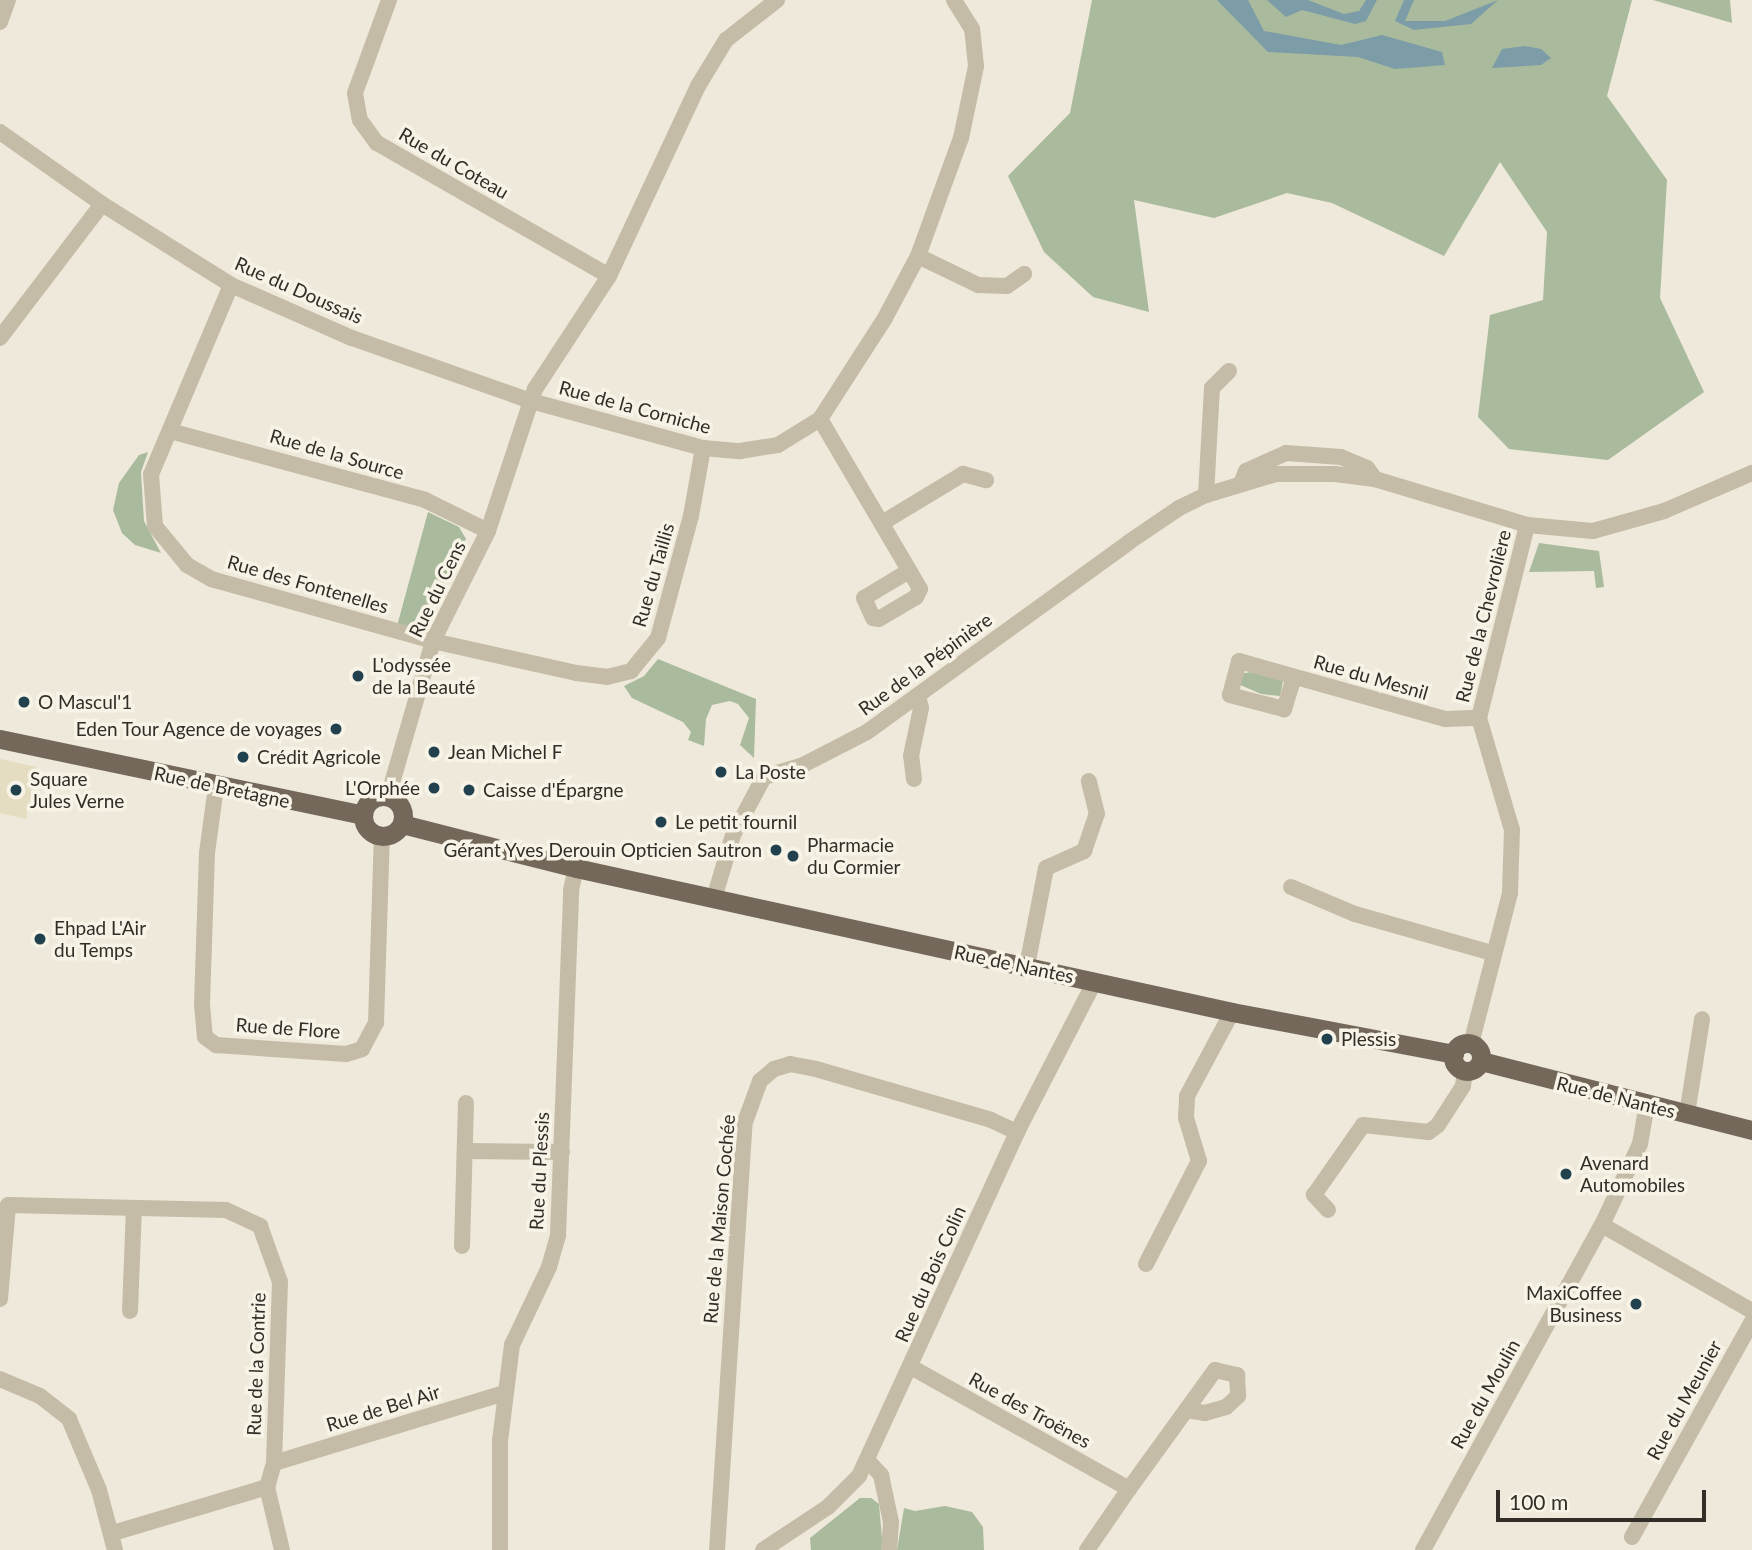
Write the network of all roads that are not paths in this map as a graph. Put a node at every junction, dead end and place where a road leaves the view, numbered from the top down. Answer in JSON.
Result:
{"nodes":[{"id":1,"x":9,"y":0,"type":"edge"},
{"id":2,"x":388,"y":0,"type":"edge"},
{"id":3,"x":777,"y":0,"type":"edge"},
{"id":4,"x":954,"y":0,"type":"edge"},
{"id":5,"x":0,"y":22,"type":"edge"},
{"id":6,"x":0,"y":132,"type":"edge"},
{"id":7,"x":102,"y":204,"type":"junction"},
{"id":8,"x":918,"y":256,"type":"junction"},
{"id":9,"x":1024,"y":274,"type":"dead end"},
{"id":10,"x":609,"y":276,"type":"junction"},
{"id":11,"x":232,"y":285,"type":"junction"},
{"id":12,"x":0,"y":338,"type":"edge"},
{"id":13,"x":1229,"y":371,"type":"dead end"},
{"id":14,"x":531,"y":401,"type":"junction"},
{"id":15,"x":820,"y":419,"type":"junction"},
{"id":16,"x":170,"y":430,"type":"junction"},
{"id":17,"x":703,"y":448,"type":"junction"},
{"id":18,"x":1752,"y":473,"type":"edge"},
{"id":19,"x":986,"y":480,"type":"dead end"},
{"id":20,"x":1206,"y":495,"type":"junction"},
{"id":21,"x":882,"y":523,"type":"junction"},
{"id":22,"x":1527,"y":524,"type":"junction"},
{"id":23,"x":488,"y":531,"type":"junction"},
{"id":24,"x":909,"y":571,"type":"dead end"},
{"id":25,"x":433,"y":640,"type":"junction"},
{"id":26,"x":1294,"y":677,"type":"dead end"},
{"id":27,"x":918,"y":696,"type":"junction"},
{"id":28,"x":1479,"y":718,"type":"junction"},
{"id":29,"x":0,"y":739,"type":"edge"},
{"id":30,"x":914,"y":779,"type":"dead end"},
{"id":31,"x":1089,"y":781,"type":"dead end"},
{"id":32,"x":216,"y":787,"type":"junction"},
{"id":33,"x":388,"y":797,"type":"junction"},
{"id":34,"x":363,"y":815,"type":"junction"},
{"id":35,"x":402,"y":824,"type":"junction"},
{"id":36,"x":382,"y":836,"type":"junction"},
{"id":37,"x":576,"y":868,"type":"junction"},
{"id":38,"x":1291,"y":887,"type":"dead end"},
{"id":39,"x":715,"y":895,"type":"junction"},
{"id":40,"x":1492,"y":953,"type":"junction"},
{"id":41,"x":1027,"y":966,"type":"junction"},
{"id":42,"x":1096,"y":981,"type":"junction"},
{"id":43,"x":1232,"y":1012,"type":"junction"},
{"id":44,"x":1702,"y":1019,"type":"dead end"},
{"id":45,"x":1471,"y":1044,"type":"junction"},
{"id":46,"x":1454,"y":1055,"type":"junction"},
{"id":47,"x":1473,"y":1066,"type":"junction"},
{"id":48,"x":466,"y":1103,"type":"dead end"},
{"id":49,"x":1647,"y":1104,"type":"junction"},
{"id":50,"x":1687,"y":1114,"type":"junction"},
{"id":51,"x":1752,"y":1130,"type":"edge"},
{"id":52,"x":1017,"y":1132,"type":"junction"},
{"id":53,"x":465,"y":1150,"type":"junction"},
{"id":54,"x":562,"y":1152,"type":"junction"},
{"id":55,"x":134,"y":1208,"type":"junction"},
{"id":56,"x":1328,"y":1210,"type":"dead end"},
{"id":57,"x":1602,"y":1225,"type":"junction"},
{"id":58,"x":462,"y":1246,"type":"dead end"},
{"id":59,"x":1146,"y":1264,"type":"dead end"},
{"id":60,"x":0,"y":1299,"type":"edge"},
{"id":61,"x":130,"y":1311,"type":"dead end"},
{"id":62,"x":1752,"y":1311,"type":"edge"},
{"id":63,"x":1752,"y":1321,"type":"edge"},
{"id":64,"x":911,"y":1367,"type":"junction"},
{"id":65,"x":0,"y":1379,"type":"edge"},
{"id":66,"x":504,"y":1393,"type":"junction"},
{"id":67,"x":1186,"y":1410,"type":"dead end"},
{"id":68,"x":867,"y":1460,"type":"junction"},
{"id":69,"x":274,"y":1463,"type":"junction"},
{"id":70,"x":267,"y":1487,"type":"junction"},
{"id":71,"x":1129,"y":1489,"type":"junction"},
{"id":72,"x":113,"y":1533,"type":"junction"},
{"id":73,"x":1632,"y":1536,"type":"dead end"},
{"id":74,"x":784,"y":1545,"type":"edge"},
{"id":75,"x":115,"y":1550,"type":"edge"},
{"id":76,"x":282,"y":1550,"type":"edge"},
{"id":77,"x":500,"y":1550,"type":"edge"},
{"id":78,"x":718,"y":1550,"type":"edge"},
{"id":79,"x":763,"y":1550,"type":"edge"},
{"id":80,"x":889,"y":1550,"type":"edge"},
{"id":81,"x":1087,"y":1550,"type":"edge"},
{"id":82,"x":1423,"y":1550,"type":"edge"}],
"edges":[{"from":1,"to":5,"type":"street"},
{"from":2,"to":10,"type":"street","name":"Rue du Coteau"},
{"from":3,"to":10,"type":"street","name":"Rue de la Corniche"},
{"from":4,"to":8,"type":"street","name":"Rue de la Corniche"},
{"from":6,"to":7,"type":"street","name":"Rue du Doussais"},
{"from":7,"to":11,"type":"street","name":"Rue du Doussais"},
{"from":7,"to":12,"type":"street"},
{"from":8,"to":9,"type":"street"},
{"from":8,"to":15,"type":"street","name":"Rue de la Corniche"},
{"from":10,"to":14,"type":"street","name":"Rue de la Corniche"},
{"from":11,"to":14,"type":"street","name":"Rue du Doussais"},
{"from":11,"to":16,"type":"street","name":"Rue des Fontenelles"},
{"from":13,"to":20,"type":"street"},
{"from":14,"to":17,"type":"street","name":"Rue de la Corniche"},
{"from":14,"to":23,"type":"street","name":"Rue du Cens"},
{"from":15,"to":17,"type":"street","name":"Rue de la Corniche"},
{"from":15,"to":21,"type":"street"},
{"from":16,"to":23,"type":"street","name":"Rue de la Source"},
{"from":16,"to":25,"type":"street","name":"Rue des Fontenelles"},
{"from":17,"to":25,"type":"street","name":"Rue du Taillis"},
{"from":18,"to":22,"type":"street","name":"Rue de la Pépinière"},
{"from":19,"to":21,"type":"street"},
{"from":20,"to":22,"type":"street","name":"Rue de la Pépinière"},
{"from":20,"to":27,"type":"street","name":"Rue de la Pépinière"},
{"from":21,"to":24,"type":"street"},
{"from":22,"to":28,"type":"street","name":"Rue de la Chevrolière"},
{"from":23,"to":25,"type":"street","name":"Rue du Cens"},
{"from":25,"to":33,"type":"street","name":"Rue du Cens"},
{"from":26,"to":28,"type":"street","name":"Rue du Mesnil"},
{"from":27,"to":30,"type":"street"},
{"from":27,"to":39,"type":"street","name":"Rue de la Pépinière"},
{"from":28,"to":40,"type":"street","name":"Rue de la Chevrolière"},
{"from":29,"to":32,"type":"main road","name":"Rue de Bretagne"},
{"from":31,"to":41,"type":"street"},
{"from":32,"to":34,"type":"main road","name":"Rue de Bretagne"},
{"from":32,"to":36,"type":"street","name":"Rue de Flore"},
{"from":33,"to":34,"type":"main road"},
{"from":33,"to":35,"type":"main road"},
{"from":34,"to":36,"type":"main road"},
{"from":35,"to":36,"type":"main road"},
{"from":35,"to":37,"type":"main road"},
{"from":37,"to":39,"type":"main road","name":"Rue de Nantes"},
{"from":37,"to":54,"type":"street","name":"Rue du Plessis"},
{"from":38,"to":40,"type":"street"},
{"from":39,"to":41,"type":"main road","name":"Rue de Nantes"},
{"from":40,"to":45,"type":"street","name":"Rue de la Chevrolière"},
{"from":41,"to":42,"type":"main road","name":"Rue de Nantes"},
{"from":42,"to":43,"type":"main road","name":"Rue de Nantes"},
{"from":42,"to":52,"type":"street","name":"Rue du Bois Colin"},
{"from":43,"to":46,"type":"main road","name":"Rue de Nantes"},
{"from":43,"to":59,"type":"street"},
{"from":44,"to":50,"type":"street"},
{"from":45,"to":46,"type":"main road"},
{"from":45,"to":47,"type":"main road"},
{"from":46,"to":47,"type":"main road"},
{"from":47,"to":49,"type":"main road","name":"Rue de Nantes"},
{"from":47,"to":56,"type":"street"},
{"from":48,"to":53,"type":"street"},
{"from":49,"to":50,"type":"main road","name":"Rue de Nantes"},
{"from":49,"to":57,"type":"street","name":"Rue du Moulin"},
{"from":50,"to":51,"type":"main road","name":"Rue de Nantes"},
{"from":52,"to":64,"type":"street","name":"Rue du Bois Colin"},
{"from":52,"to":78,"type":"street","name":"Rue de la Maison Cochée"},
{"from":53,"to":54,"type":"street"},
{"from":53,"to":58,"type":"street"},
{"from":54,"to":66,"type":"street","name":"Rue du Plessis"},
{"from":55,"to":60,"type":"street","name":"Rue de la Contrie"},
{"from":55,"to":61,"type":"street"},
{"from":55,"to":69,"type":"street","name":"Rue de la Contrie"},
{"from":57,"to":62,"type":"street"},
{"from":57,"to":82,"type":"street","name":"Rue du Moulin"},
{"from":63,"to":73,"type":"street","name":"Rue du Meunier"},
{"from":64,"to":68,"type":"street","name":"Rue du Bois Colin"},
{"from":64,"to":71,"type":"street","name":"Rue des Troënes"},
{"from":65,"to":72,"type":"street"},
{"from":66,"to":69,"type":"street","name":"Rue de Bel Air"},
{"from":66,"to":77,"type":"street","name":"Rue du Plessis"},
{"from":67,"to":71,"type":"street"},
{"from":68,"to":74,"type":"street","name":"Rue du Bois Colin"},
{"from":68,"to":80,"type":"street"},
{"from":69,"to":70,"type":"street","name":"Rue de la Contrie"},
{"from":70,"to":72,"type":"street"},
{"from":70,"to":76,"type":"street","name":"Rue de la Contrie"},
{"from":71,"to":81,"type":"street"},
{"from":72,"to":75,"type":"street"},
{"from":74,"to":79,"type":"street","name":"Rue du Bois Colin"}]}
